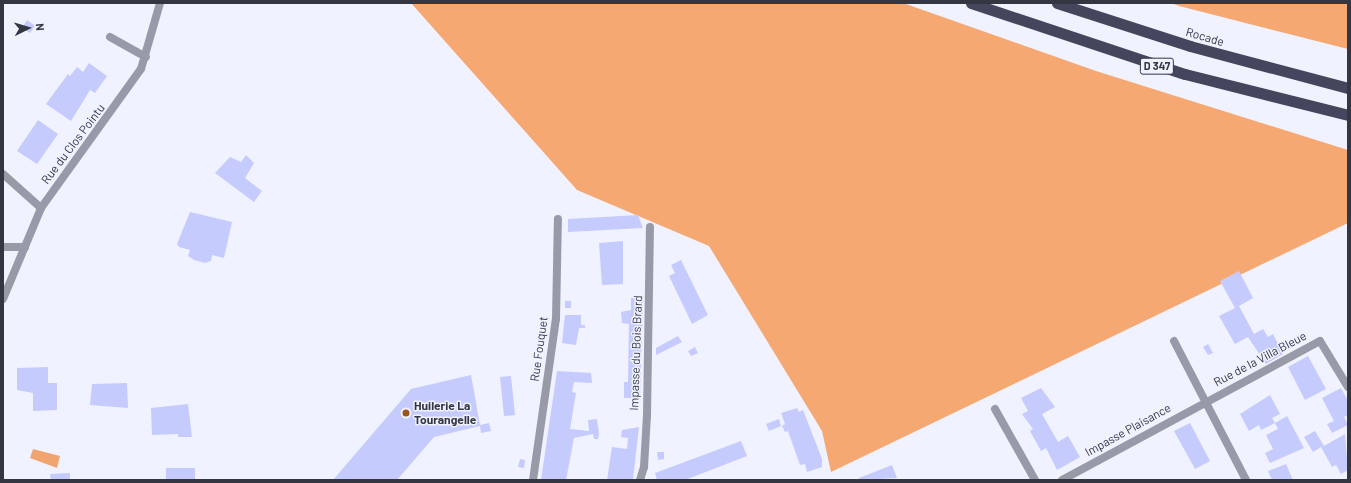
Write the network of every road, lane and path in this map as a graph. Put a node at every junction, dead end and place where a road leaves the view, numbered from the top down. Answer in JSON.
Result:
{"nodes":[{"id":1,"x":160,"y":3,"type":"edge"},
{"id":2,"x":971,"y":3,"type":"edge"},
{"id":3,"x":1057,"y":3,"type":"edge"},
{"id":4,"x":110,"y":37,"type":"dead end"},
{"id":5,"x":146,"y":57,"type":"junction"},
{"id":6,"x":1348,"y":88,"type":"edge"},
{"id":7,"x":1348,"y":115,"type":"edge"},
{"id":8,"x":3,"y":174,"type":"edge"},
{"id":9,"x":41,"y":208,"type":"junction"},
{"id":10,"x":558,"y":219,"type":"dead end"},
{"id":11,"x":650,"y":227,"type":"dead end"},
{"id":12,"x":3,"y":247,"type":"edge"},
{"id":13,"x":25,"y":247,"type":"junction"},
{"id":14,"x":3,"y":299,"type":"edge"},
{"id":15,"x":1174,"y":340,"type":"dead end"},
{"id":16,"x":1348,"y":387,"type":"edge"},
{"id":17,"x":1206,"y":401,"type":"junction"},
{"id":18,"x":995,"y":409,"type":"dead end"},
{"id":19,"x":533,"y":480,"type":"edge"},
{"id":20,"x":640,"y":480,"type":"edge"},
{"id":21,"x":1035,"y":480,"type":"edge"},
{"id":22,"x":1062,"y":480,"type":"edge"},
{"id":23,"x":1246,"y":480,"type":"edge"}],
"edges":[{"from":1,"to":5,"type":"street","name":"Rue du Clos Pointu"},
{"from":2,"to":7,"type":"highway","number":"D 347"},
{"from":3,"to":6,"type":"highway","name":"Rocade","number":"D 347"},
{"from":4,"to":5,"type":"street"},
{"from":5,"to":9,"type":"street","name":"Rue du Clos Pointu"},
{"from":8,"to":9,"type":"street"},
{"from":9,"to":13,"type":"street","name":"Rue du Clos Pointu"},
{"from":10,"to":19,"type":"street","name":"Rue Fouquet"},
{"from":11,"to":20,"type":"street","name":"Impasse du Bois Brard"},
{"from":12,"to":13,"type":"street"},
{"from":13,"to":14,"type":"street","name":"Rue du Clos Pointu"},
{"from":15,"to":17,"type":"street"},
{"from":16,"to":17,"type":"street","name":"Rue de la Villa Bleue"},
{"from":17,"to":22,"type":"street","name":"Impasse Plaisance"},
{"from":17,"to":23,"type":"street"},
{"from":18,"to":21,"type":"street"}]}
